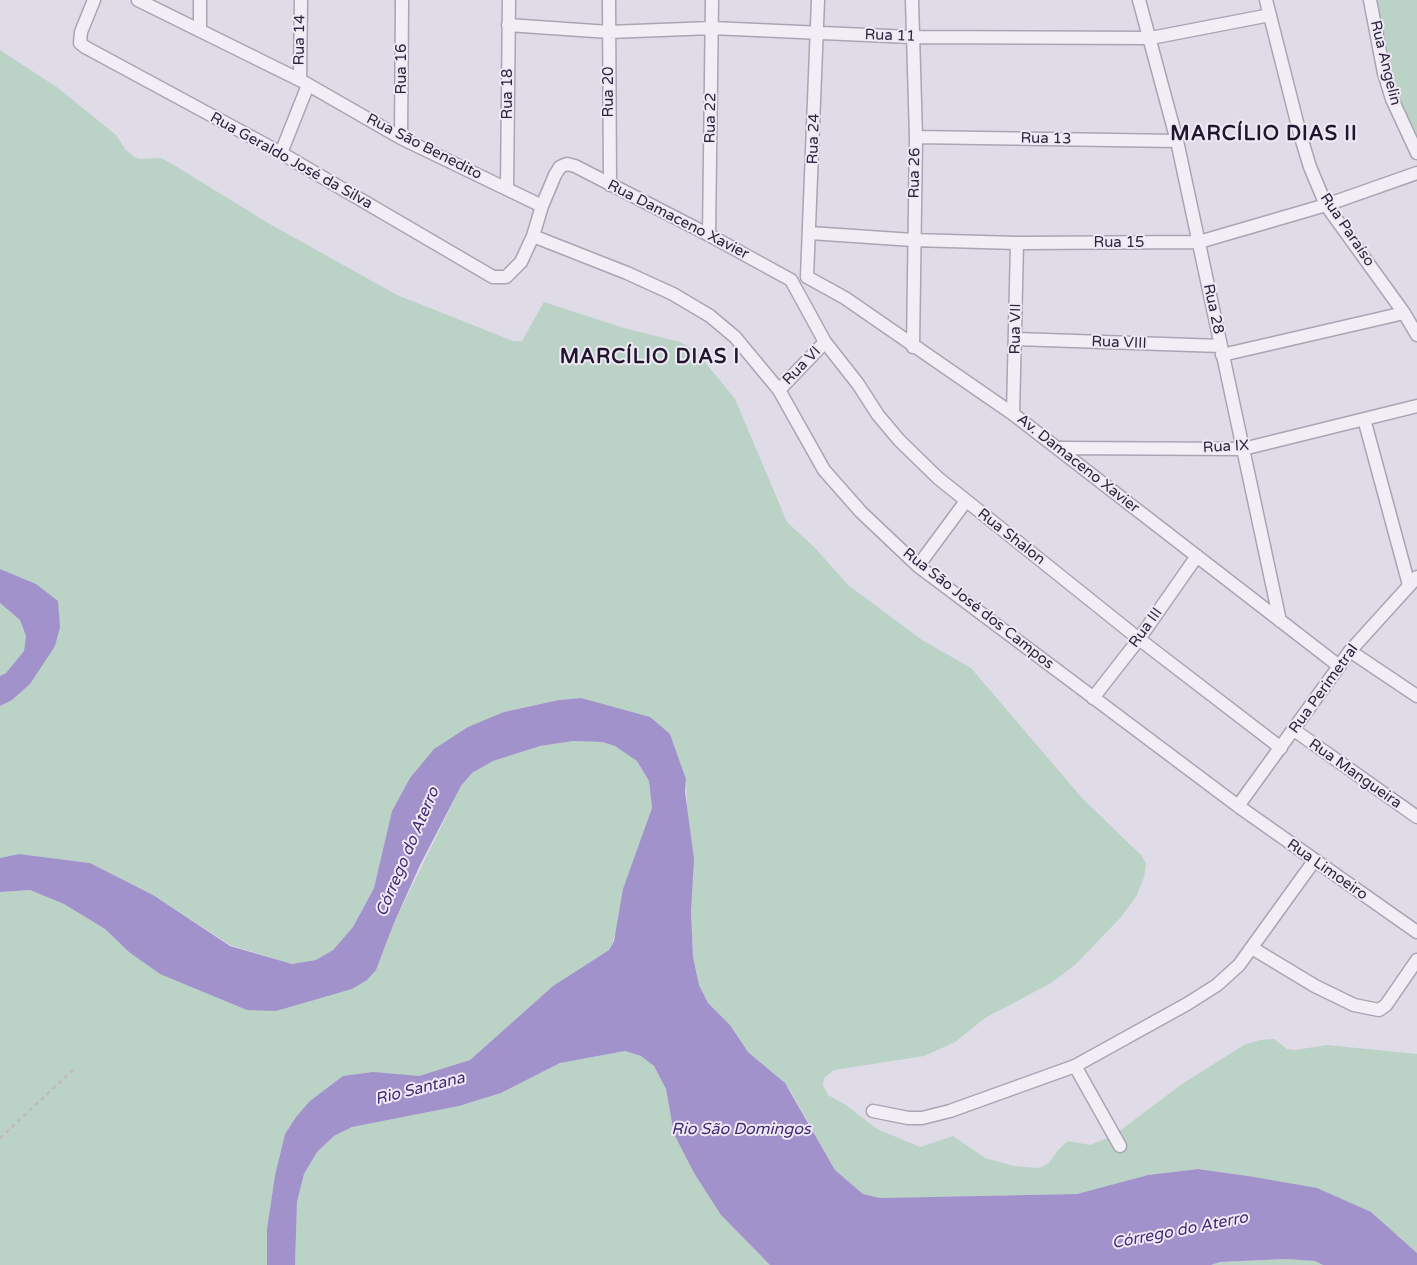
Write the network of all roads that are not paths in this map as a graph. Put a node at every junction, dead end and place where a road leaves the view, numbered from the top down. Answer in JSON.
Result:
{"nodes":[{"id":1,"x":94,"y":0,"type":"edge"},
{"id":2,"x":138,"y":0,"type":"edge"},
{"id":3,"x":200,"y":0,"type":"edge"},
{"id":4,"x":301,"y":0,"type":"edge"},
{"id":5,"x":402,"y":0,"type":"edge"},
{"id":6,"x":509,"y":0,"type":"edge"},
{"id":7,"x":609,"y":0,"type":"edge"},
{"id":8,"x":712,"y":0,"type":"edge"},
{"id":9,"x":818,"y":0,"type":"edge"},
{"id":10,"x":912,"y":0,"type":"edge"},
{"id":11,"x":1139,"y":0,"type":"edge"},
{"id":12,"x":1266,"y":0,"type":"edge"},
{"id":13,"x":1370,"y":0,"type":"edge"},
{"id":14,"x":1270,"y":15,"type":"junction"},
{"id":15,"x":508,"y":25,"type":"junction"},
{"id":16,"x":712,"y":28,"type":"junction"},
{"id":17,"x":200,"y":29,"type":"junction"},
{"id":18,"x":608,"y":32,"type":"junction"},
{"id":19,"x":818,"y":32,"type":"junction"},
{"id":20,"x":911,"y":37,"type":"junction"},
{"id":21,"x":1151,"y":38,"type":"junction"},
{"id":22,"x":304,"y":82,"type":"junction"},
{"id":23,"x":916,"y":137,"type":"junction"},
{"id":24,"x":401,"y":138,"type":"junction"},
{"id":25,"x":1177,"y":141,"type":"junction"},
{"id":26,"x":281,"y":153,"type":"junction"},
{"id":27,"x":1417,"y":153,"type":"edge"},
{"id":28,"x":1417,"y":173,"type":"edge"},
{"id":29,"x":610,"y":185,"type":"junction"},
{"id":30,"x":507,"y":189,"type":"junction"},
{"id":31,"x":1326,"y":205,"type":"junction"},
{"id":32,"x":542,"y":206,"type":"junction"},
{"id":33,"x":810,"y":233,"type":"junction"},
{"id":34,"x":710,"y":235,"type":"junction"},
{"id":35,"x":534,"y":236,"type":"junction"},
{"id":36,"x":913,"y":240,"type":"junction"},
{"id":37,"x":1200,"y":242,"type":"junction"},
{"id":38,"x":1017,"y":243,"type":"junction"},
{"id":39,"x":807,"y":277,"type":"junction"},
{"id":40,"x":791,"y":280,"type":"junction"},
{"id":41,"x":1404,"y":313,"type":"junction"},
{"id":42,"x":1417,"y":335,"type":"edge"},
{"id":43,"x":1016,"y":339,"type":"junction"},
{"id":44,"x":825,"y":342,"type":"junction"},
{"id":45,"x":912,"y":347,"type":"junction"},
{"id":46,"x":1222,"y":350,"type":"junction"},
{"id":47,"x":778,"y":390,"type":"junction"},
{"id":48,"x":1417,"y":406,"type":"edge"},
{"id":49,"x":1014,"y":414,"type":"junction"},
{"id":50,"x":1364,"y":419,"type":"junction"},
{"id":51,"x":1060,"y":448,"type":"junction"},
{"id":52,"x":1243,"y":449,"type":"junction"},
{"id":53,"x":966,"y":501,"type":"junction"},
{"id":54,"x":1198,"y":556,"type":"junction"},
{"id":55,"x":918,"y":566,"type":"junction"},
{"id":56,"x":1413,"y":581,"type":"edge"},
{"id":57,"x":1280,"y":621,"type":"junction"},
{"id":58,"x":1139,"y":639,"type":"junction"},
{"id":59,"x":1350,"y":651,"type":"junction"},
{"id":60,"x":1338,"y":666,"type":"junction"},
{"id":61,"x":1417,"y":696,"type":"edge"},
{"id":62,"x":1093,"y":698,"type":"junction"},
{"id":63,"x":1294,"y":730,"type":"junction"},
{"id":64,"x":1281,"y":748,"type":"junction"},
{"id":65,"x":1238,"y":806,"type":"junction"},
{"id":66,"x":1417,"y":817,"type":"edge"},
{"id":67,"x":1314,"y":862,"type":"junction"},
{"id":68,"x":1417,"y":932,"type":"edge"},
{"id":69,"x":1252,"y":948,"type":"junction"},
{"id":70,"x":1417,"y":960,"type":"edge"},
{"id":71,"x":1075,"y":1066,"type":"junction"},
{"id":72,"x":873,"y":1111,"type":"dead end"},
{"id":73,"x":1120,"y":1146,"type":"dead end"}],
"edges":[{"from":1,"to":26,"type":"street","name":"Rua Geraldo José da Silva"},
{"from":2,"to":17,"type":"street","name":"Rua São Benedito"},
{"from":3,"to":17,"type":"street"},
{"from":4,"to":22,"type":"street","name":"Rua 14"},
{"from":5,"to":24,"type":"street","name":"Rua 16"},
{"from":6,"to":15,"type":"street","name":"Rua 18"},
{"from":7,"to":18,"type":"street","name":"Rua 20"},
{"from":8,"to":16,"type":"street","name":"Rua 22"},
{"from":9,"to":19,"type":"street","name":"Rua 24"},
{"from":10,"to":20,"type":"street","name":"Rua 26"},
{"from":11,"to":21,"type":"street","name":"Rua 28"},
{"from":12,"to":14,"type":"street","name":"Rua Paraíso"},
{"from":13,"to":27,"type":"street","name":"Rua Angelin"},
{"from":14,"to":21,"type":"street","name":"Rua 11"},
{"from":14,"to":31,"type":"street","name":"Rua Paraíso"},
{"from":15,"to":18,"type":"street","name":"Rua 11"},
{"from":15,"to":30,"type":"street","name":"Rua 18"},
{"from":16,"to":18,"type":"street","name":"Rua 11"},
{"from":16,"to":19,"type":"street","name":"Rua 11"},
{"from":16,"to":34,"type":"street","name":"Rua 22"},
{"from":17,"to":22,"type":"street","name":"Rua São Benedito"},
{"from":18,"to":29,"type":"street","name":"Rua 20"},
{"from":19,"to":20,"type":"street","name":"Rua 11"},
{"from":19,"to":33,"type":"street","name":"Rua 24"},
{"from":20,"to":21,"type":"street","name":"Rua 11"},
{"from":20,"to":23,"type":"street","name":"Rua 26"},
{"from":21,"to":25,"type":"street","name":"Rua 28"},
{"from":22,"to":24,"type":"street","name":"Rua São Benedito"},
{"from":22,"to":26,"type":"street"},
{"from":23,"to":25,"type":"street","name":"Rua 13"},
{"from":23,"to":36,"type":"street","name":"Rua 26"},
{"from":24,"to":30,"type":"street","name":"Rua São Benedito"},
{"from":25,"to":37,"type":"street","name":"Rua 28"},
{"from":26,"to":35,"type":"street","name":"Rua Geraldo José da Silva"},
{"from":28,"to":31,"type":"street","name":"Rua 15"},
{"from":29,"to":32,"type":"street","name":"Rua Damaceno Xavier"},
{"from":29,"to":34,"type":"street","name":"Rua Damaceno Xavier"},
{"from":30,"to":32,"type":"street","name":"Rua São Benedito"},
{"from":31,"to":37,"type":"street","name":"Rua 15"},
{"from":31,"to":41,"type":"street","name":"Rua Paraíso"},
{"from":32,"to":35,"type":"street"},
{"from":33,"to":36,"type":"street","name":"Rua 15"},
{"from":33,"to":39,"type":"street","name":"Rua 24"},
{"from":34,"to":40,"type":"street","name":"Rua Damaceno Xavier"},
{"from":35,"to":47,"type":"street","name":"Rua São José dos Campos"},
{"from":36,"to":38,"type":"street","name":"Rua 15"},
{"from":36,"to":45,"type":"street","name":"Rua 26"},
{"from":37,"to":38,"type":"street","name":"Rua 15"},
{"from":37,"to":46,"type":"street","name":"Rua 28"},
{"from":38,"to":43,"type":"street","name":"Rua VII"},
{"from":39,"to":40,"type":"street"},
{"from":39,"to":45,"type":"street","name":"Av. Damaceno Xavier"},
{"from":40,"to":44,"type":"street","name":"Rua Shalon"},
{"from":41,"to":42,"type":"street","name":"Rua Paraíso"},
{"from":41,"to":46,"type":"street","name":"Rua VIII"},
{"from":43,"to":46,"type":"street","name":"Rua VIII"},
{"from":43,"to":49,"type":"street","name":"Rua VII"},
{"from":44,"to":47,"type":"street","name":"Rua VI"},
{"from":44,"to":53,"type":"street","name":"Rua Shalon"},
{"from":45,"to":49,"type":"street","name":"Av. Damaceno Xavier"},
{"from":46,"to":52,"type":"street","name":"Rua 28"},
{"from":47,"to":55,"type":"street","name":"Rua São José dos Campos"},
{"from":48,"to":50,"type":"street","name":"Rua IX"},
{"from":49,"to":51,"type":"street","name":"Av. Damaceno Xavier"},
{"from":50,"to":52,"type":"street","name":"Rua IX"},
{"from":50,"to":56,"type":"street"},
{"from":51,"to":52,"type":"street","name":"Rua IX"},
{"from":51,"to":54,"type":"street","name":"Av. Damaceno Xavier"},
{"from":52,"to":57,"type":"street","name":"Rua 28"},
{"from":53,"to":55,"type":"street"},
{"from":53,"to":58,"type":"street","name":"Rua Shalon"},
{"from":54,"to":57,"type":"street","name":"Av. Damaceno Xavier"},
{"from":54,"to":58,"type":"street","name":"Rua III"},
{"from":55,"to":62,"type":"street","name":"Rua São José dos Campos"},
{"from":56,"to":59,"type":"street","name":"Rua Perimetral"},
{"from":57,"to":60,"type":"street","name":"Av. Damaceno Xavier"},
{"from":58,"to":62,"type":"street","name":"Rua III"},
{"from":58,"to":64,"type":"street","name":"Rua Shalon"},
{"from":59,"to":60,"type":"street","name":"Rua Perimetral"},
{"from":59,"to":61,"type":"street"},
{"from":60,"to":63,"type":"street","name":"Rua Perimetral"},
{"from":62,"to":65,"type":"street","name":"Rua São José dos Campos"},
{"from":63,"to":64,"type":"street","name":"Rua Perimetral"},
{"from":63,"to":66,"type":"street","name":"Rua Mangueira"},
{"from":64,"to":65,"type":"street","name":"Rua Perimetral"},
{"from":65,"to":67,"type":"street","name":"Rua Limoeiro"},
{"from":67,"to":68,"type":"street","name":"Rua Limoeiro"},
{"from":67,"to":69,"type":"street"},
{"from":69,"to":70,"type":"street"},
{"from":69,"to":71,"type":"street"},
{"from":71,"to":72,"type":"street"},
{"from":71,"to":73,"type":"street"}]}
